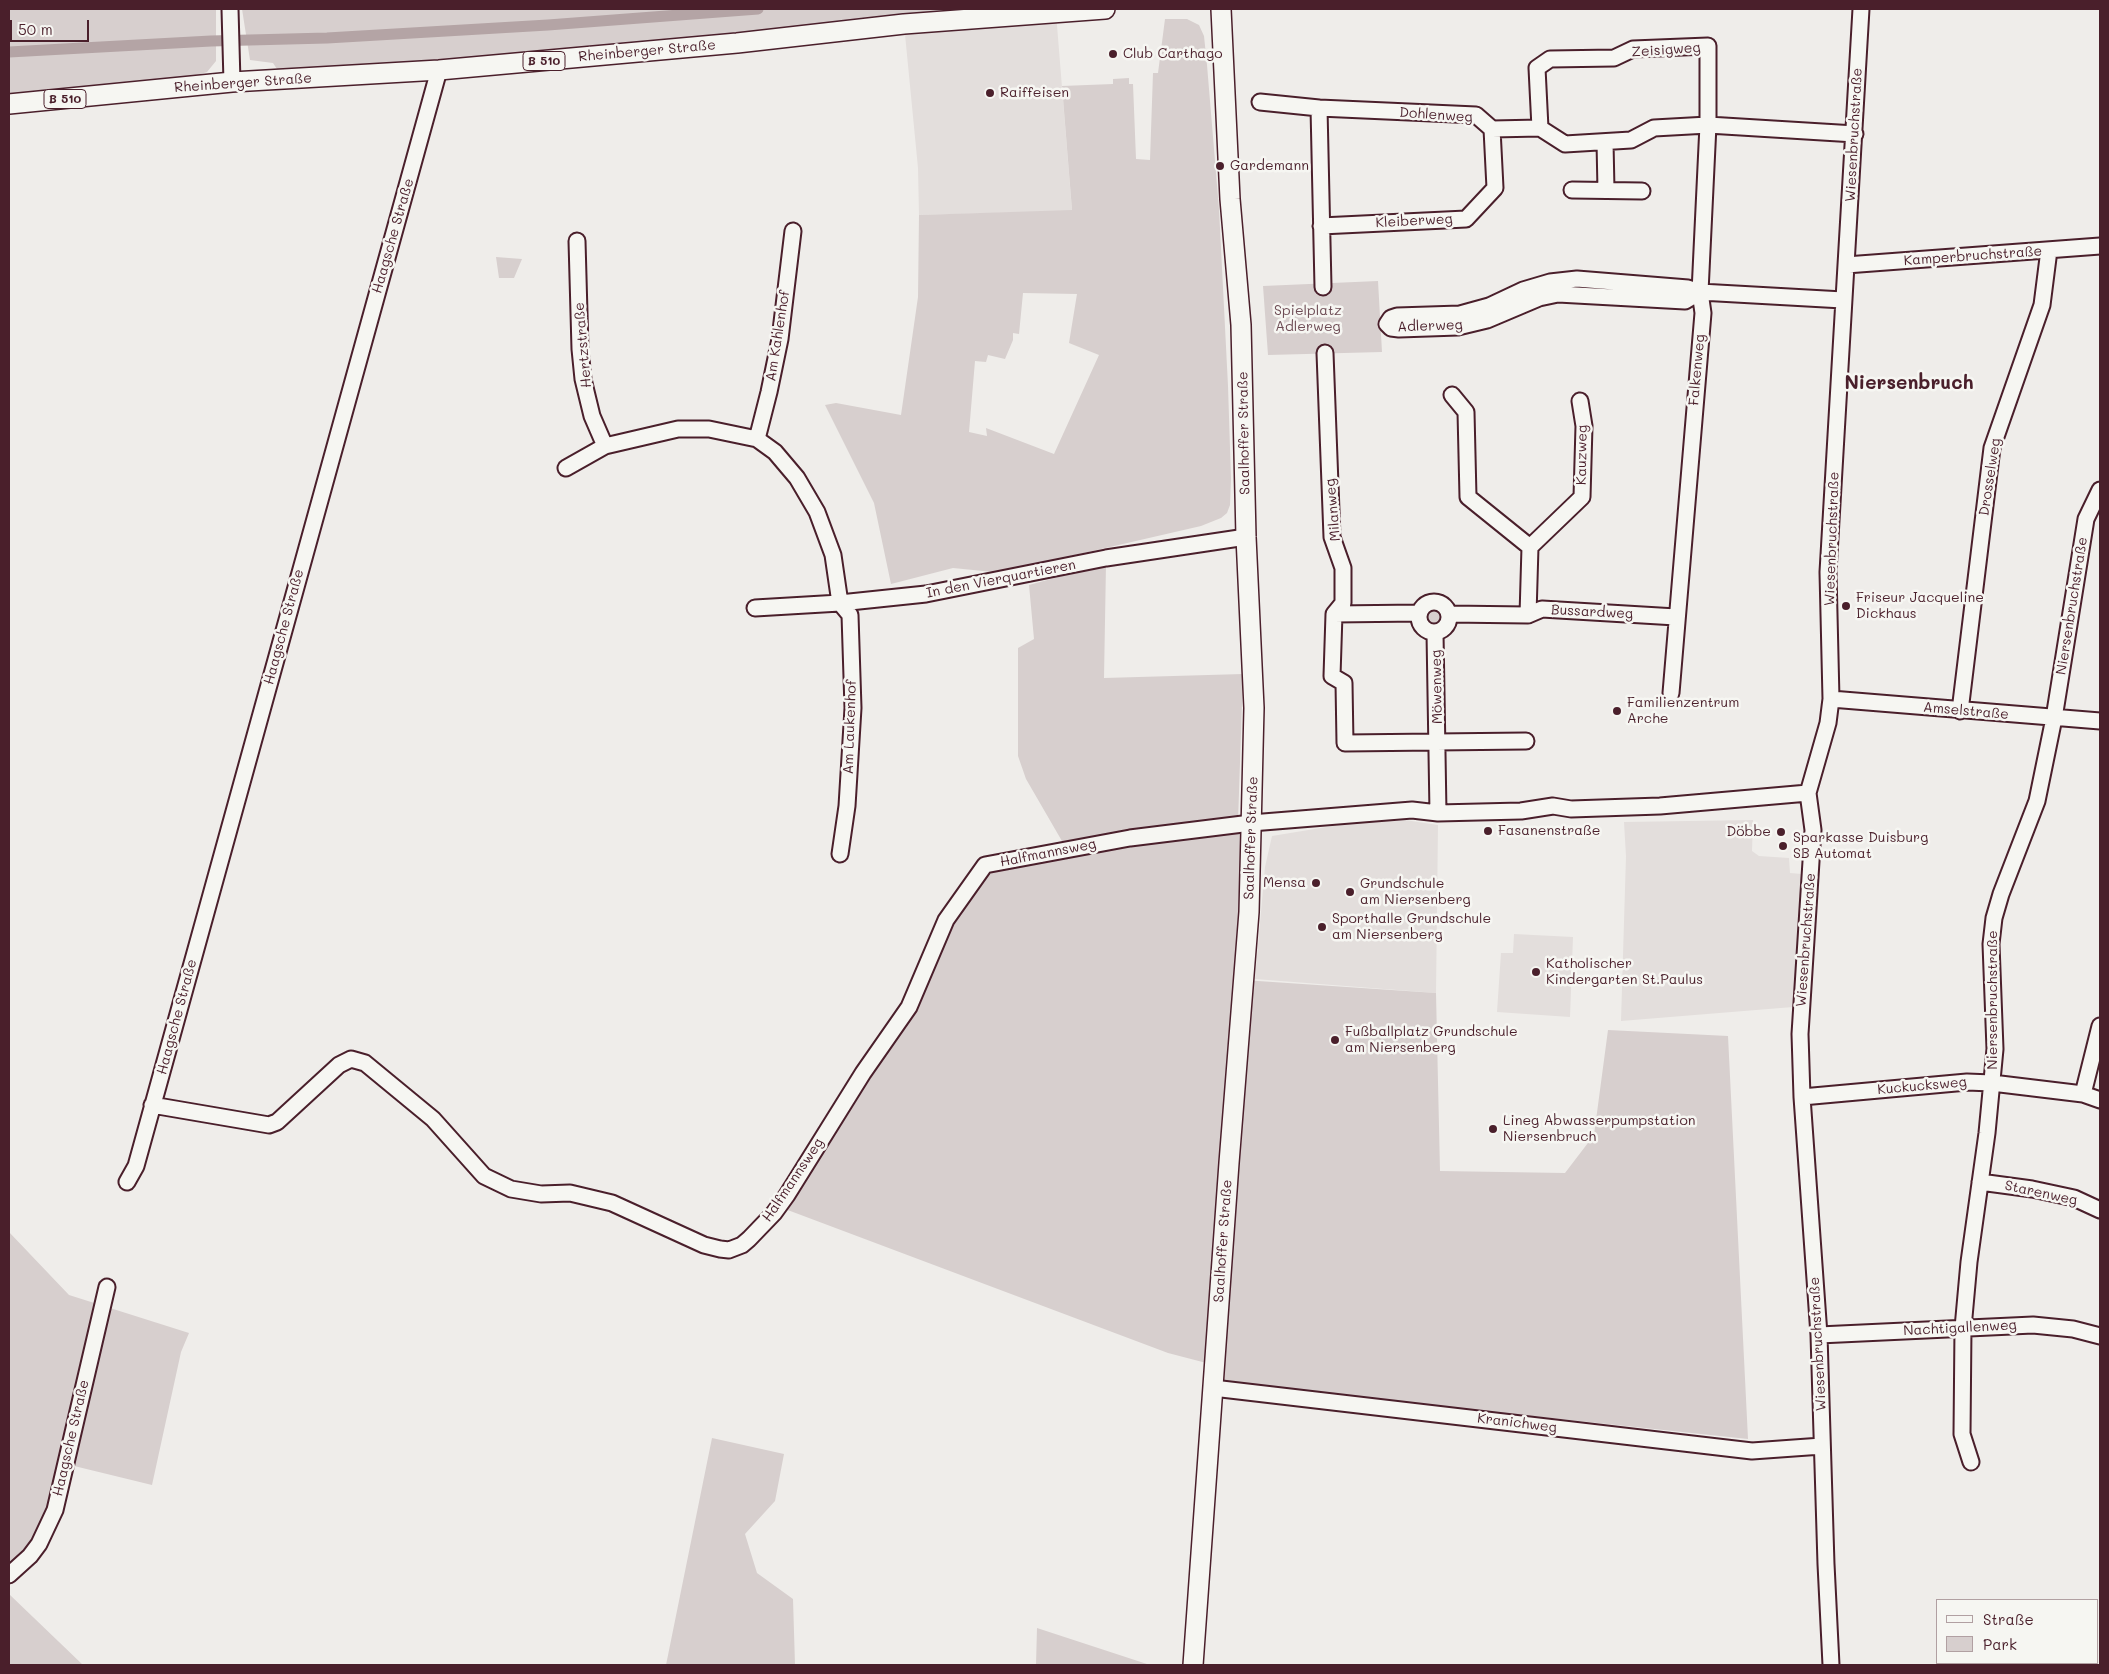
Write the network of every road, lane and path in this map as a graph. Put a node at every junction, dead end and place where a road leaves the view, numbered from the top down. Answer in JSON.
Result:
{"nodes":[{"id":1,"x":230,"y":9,"type":"edge"},
{"id":2,"x":1105,"y":9,"type":"edge"},
{"id":3,"x":1221,"y":9,"type":"edge"},
{"id":4,"x":1861,"y":9,"type":"edge"},
{"id":5,"x":1708,"y":46,"type":"joint"},
{"id":6,"x":439,"y":70,"type":"junction"},
{"id":7,"x":232,"y":82,"type":"junction"},
{"id":8,"x":1260,"y":102,"type":"dead end"},
{"id":9,"x":9,"y":104,"type":"edge"},
{"id":10,"x":1319,"y":108,"type":"junction"},
{"id":11,"x":1708,"y":125,"type":"junction"},
{"id":12,"x":1540,"y":128,"type":"junction"},
{"id":13,"x":1492,"y":129,"type":"junction"},
{"id":14,"x":1855,"y":134,"type":"junction"},
{"id":15,"x":1605,"y":142,"type":"junction"},
{"id":16,"x":1572,"y":190,"type":"dead end"},
{"id":17,"x":1606,"y":190,"type":"junction"},
{"id":18,"x":1642,"y":191,"type":"dead end"},
{"id":19,"x":1321,"y":226,"type":"junction"},
{"id":20,"x":793,"y":231,"type":"dead end"},
{"id":21,"x":577,"y":241,"type":"dead end"},
{"id":22,"x":2100,"y":246,"type":"edge"},
{"id":23,"x":2049,"y":250,"type":"junction"},
{"id":24,"x":1846,"y":264,"type":"junction"},
{"id":25,"x":1323,"y":287,"type":"dead end"},
{"id":26,"x":1700,"y":292,"type":"junction"},
{"id":27,"x":1843,"y":300,"type":"junction"},
{"id":28,"x":1325,"y":353,"type":"dead end"},
{"id":29,"x":1452,"y":395,"type":"dead end"},
{"id":30,"x":1580,"y":402,"type":"dead end"},
{"id":31,"x":757,"y":439,"type":"junction"},
{"id":32,"x":606,"y":446,"type":"junction"},
{"id":33,"x":566,"y":468,"type":"dead end"},
{"id":34,"x":2100,"y":490,"type":"edge"},
{"id":35,"x":1246,"y":537,"type":"junction"},
{"id":36,"x":1530,"y":547,"type":"junction"},
{"id":37,"x":840,"y":603,"type":"junction"},
{"id":38,"x":755,"y":608,"type":"dead end"},
{"id":39,"x":1334,"y":614,"type":"junction"},
{"id":40,"x":1419,"y":614,"type":"junction"},
{"id":41,"x":1449,"y":614,"type":"junction"},
{"id":42,"x":1528,"y":614,"type":"junction"},
{"id":43,"x":1676,"y":616,"type":"junction"},
{"id":44,"x":1435,"y":632,"type":"junction"},
{"id":45,"x":1671,"y":693,"type":"dead end"},
{"id":46,"x":1831,"y":699,"type":"junction"},
{"id":47,"x":1960,"y":711,"type":"junction"},
{"id":48,"x":2054,"y":718,"type":"junction"},
{"id":49,"x":2100,"y":722,"type":"edge"},
{"id":50,"x":1438,"y":741,"type":"junction"},
{"id":51,"x":1526,"y":741,"type":"dead end"},
{"id":52,"x":1808,"y":793,"type":"junction"},
{"id":53,"x":1438,"y":812,"type":"junction"},
{"id":54,"x":1251,"y":823,"type":"junction"},
{"id":55,"x":840,"y":854,"type":"dead end"},
{"id":56,"x":2100,"y":1026,"type":"edge"},
{"id":57,"x":1992,"y":1083,"type":"junction"},
{"id":58,"x":2083,"y":1094,"type":"junction"},
{"id":59,"x":1802,"y":1096,"type":"junction"},
{"id":60,"x":2100,"y":1100,"type":"edge"},
{"id":61,"x":152,"y":1106,"type":"junction"},
{"id":62,"x":127,"y":1182,"type":"dead end"},
{"id":63,"x":1980,"y":1182,"type":"junction"},
{"id":64,"x":2100,"y":1210,"type":"edge"},
{"id":65,"x":106,"y":1287,"type":"dead end"},
{"id":66,"x":1963,"y":1328,"type":"junction"},
{"id":67,"x":1819,"y":1335,"type":"junction"},
{"id":68,"x":2100,"y":1336,"type":"edge"},
{"id":69,"x":1213,"y":1388,"type":"junction"},
{"id":70,"x":1822,"y":1446,"type":"junction"},
{"id":71,"x":1972,"y":1462,"type":"dead end"},
{"id":72,"x":9,"y":1576,"type":"edge"},
{"id":73,"x":1193,"y":1665,"type":"edge"},
{"id":74,"x":1831,"y":1665,"type":"edge"}],
"edges":[{"from":1,"to":7,"type":"street"},
{"from":2,"to":6,"type":"main road","name":"Rheinberger Straße","number":"B 510"},
{"from":3,"to":35,"type":"main road","name":"Saalhoffer Straße"},
{"from":4,"to":14,"type":"street","name":"Wiesenbruchstraße"},
{"from":5,"to":11,"type":"street","name":"Falkenweg"},
{"from":5,"to":12,"type":"street","name":"Zeisigweg"},
{"from":6,"to":7,"type":"main road","name":"Rheinberger Straße","number":"B 510"},
{"from":6,"to":61,"type":"street","name":"Haagsche Straße"},
{"from":7,"to":9,"type":"main road","name":"Rheinberger Straße","number":"B 510"},
{"from":8,"to":10,"type":"street","name":"Dohlenweg"},
{"from":10,"to":13,"type":"street","name":"Dohlenweg"},
{"from":10,"to":19,"type":"street"},
{"from":11,"to":14,"type":"street"},
{"from":11,"to":15,"type":"street"},
{"from":11,"to":26,"type":"street","name":"Falkenweg"},
{"from":12,"to":13,"type":"street","name":"Dohlenweg"},
{"from":12,"to":15,"type":"street"},
{"from":13,"to":19,"type":"street","name":"Kleiberweg"},
{"from":14,"to":24,"type":"street","name":"Wiesenbruchstraße"},
{"from":15,"to":17,"type":"street"},
{"from":16,"to":17,"type":"street"},
{"from":17,"to":18,"type":"street"},
{"from":19,"to":25,"type":"street"},
{"from":20,"to":31,"type":"street","name":"Am Kahlenhof"},
{"from":21,"to":32,"type":"street","name":"Hertzstraße"},
{"from":22,"to":23,"type":"street","name":"Kamperbruchstraße"},
{"from":23,"to":24,"type":"street","name":"Kamperbruchstraße"},
{"from":23,"to":47,"type":"street","name":"Drosselweg"},
{"from":24,"to":27,"type":"street","name":"Wiesenbruchstraße"},
{"from":26,"to":26,"type":"street","name":"Adlerweg"},
{"from":26,"to":27,"type":"street","name":"Adlerweg"},
{"from":26,"to":43,"type":"street","name":"Falkenweg"},
{"from":27,"to":46,"type":"street","name":"Wiesenbruchstraße"},
{"from":28,"to":39,"type":"street","name":"Milanweg"},
{"from":29,"to":36,"type":"street"},
{"from":30,"to":36,"type":"street","name":"Kauzweg"},
{"from":31,"to":32,"type":"street"},
{"from":31,"to":37,"type":"street","name":"Am Laukenhof"},
{"from":32,"to":33,"type":"street"},
{"from":34,"to":48,"type":"street","name":"Niersenbruchstraße"},
{"from":35,"to":37,"type":"street","name":"In den Vierquartieren"},
{"from":35,"to":54,"type":"main road","name":"Saalhoffer Straße"},
{"from":36,"to":42,"type":"street"},
{"from":37,"to":38,"type":"street","name":"In den Vierquartieren"},
{"from":37,"to":55,"type":"street","name":"Am Laukenhof"},
{"from":39,"to":40,"type":"street"},
{"from":39,"to":50,"type":"street","name":"Milanweg"},
{"from":40,"to":41,"type":"street"},
{"from":40,"to":44,"type":"street","name":"Möwenweg"},
{"from":41,"to":42,"type":"street","name":"Bussardweg"},
{"from":41,"to":44,"type":"street","name":"Möwenweg"},
{"from":42,"to":43,"type":"street","name":"Bussardweg"},
{"from":43,"to":45,"type":"street","name":"Falkenweg"},
{"from":44,"to":50,"type":"street","name":"Möwenweg"},
{"from":46,"to":47,"type":"street","name":"Amselstraße"},
{"from":46,"to":52,"type":"street","name":"Wiesenbruchstraße"},
{"from":47,"to":48,"type":"street","name":"Amselstraße"},
{"from":48,"to":49,"type":"street","name":"Amselstraße"},
{"from":48,"to":57,"type":"street","name":"Niersenbruchstraße"},
{"from":50,"to":51,"type":"street","name":"Möwenweg"},
{"from":50,"to":53,"type":"street","name":"Möwenweg"},
{"from":52,"to":53,"type":"street"},
{"from":52,"to":59,"type":"street","name":"Wiesenbruchstraße"},
{"from":53,"to":54,"type":"street"},
{"from":54,"to":61,"type":"street","name":"Halfmannsweg"},
{"from":54,"to":69,"type":"main road","name":"Saalhoffer Straße"},
{"from":56,"to":58,"type":"street"},
{"from":57,"to":58,"type":"street","name":"Kuckucksweg"},
{"from":57,"to":59,"type":"street","name":"Kuckucksweg"},
{"from":57,"to":63,"type":"street","name":"Niersenbruchstraße"},
{"from":58,"to":60,"type":"street","name":"Kuckucksweg"},
{"from":59,"to":67,"type":"street","name":"Wiesenbruchstraße"},
{"from":61,"to":62,"type":"street","name":"Haagsche Straße"},
{"from":63,"to":64,"type":"street","name":"Starenweg"},
{"from":63,"to":66,"type":"street","name":"Niersenbruchstraße"},
{"from":65,"to":72,"type":"street","name":"Haagsche Straße"},
{"from":66,"to":67,"type":"street","name":"Nachtigallenweg"},
{"from":66,"to":68,"type":"street","name":"Nachtigallenweg"},
{"from":66,"to":71,"type":"street","name":"Niersenbruchstraße"},
{"from":67,"to":70,"type":"street","name":"Wiesenbruchstraße"},
{"from":69,"to":70,"type":"street","name":"Kranichweg"},
{"from":69,"to":73,"type":"main road","name":"Saalhoffer Straße"},
{"from":70,"to":74,"type":"street","name":"Wiesenbruchstraße"}]}
